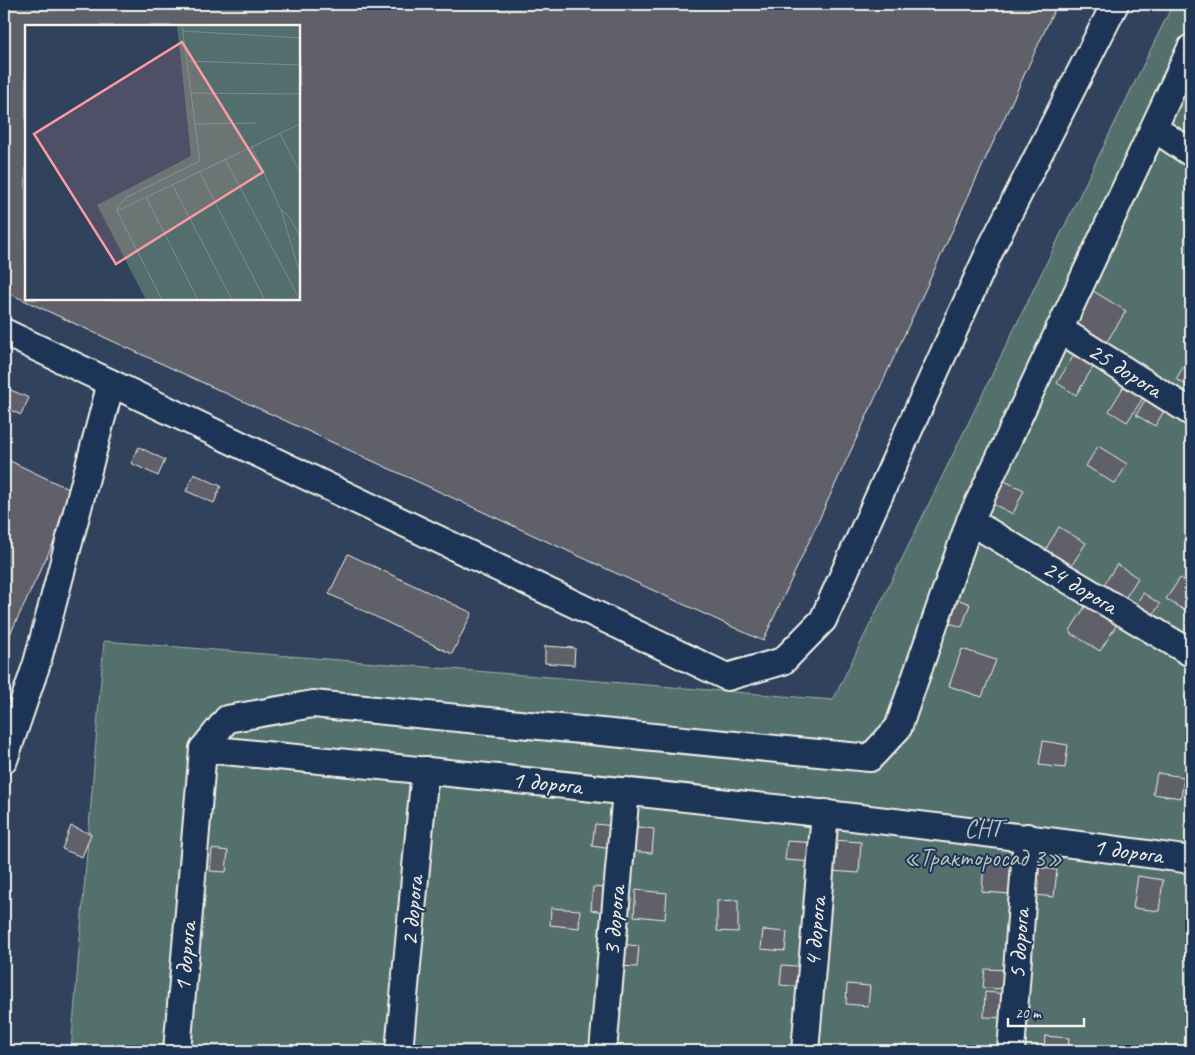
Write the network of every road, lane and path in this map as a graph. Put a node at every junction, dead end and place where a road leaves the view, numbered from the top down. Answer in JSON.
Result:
{"nodes":[{"id":1,"x":1115,"y":4,"type":"edge"},
{"id":2,"x":1191,"y":48,"type":"edge"},
{"id":3,"x":1154,"y":128,"type":"junction"},
{"id":4,"x":1191,"y":153,"type":"edge"},
{"id":5,"x":1058,"y":328,"type":"junction"},
{"id":6,"x":4,"y":332,"type":"edge"},
{"id":7,"x":111,"y":383,"type":"junction"},
{"id":8,"x":1191,"y":412,"type":"edge"},
{"id":9,"x":970,"y":521,"type":"junction"},
{"id":10,"x":1191,"y":653,"type":"edge"},
{"id":11,"x":203,"y":748,"type":"junction"},
{"id":12,"x":4,"y":760,"type":"edge"},
{"id":13,"x":425,"y":770,"type":"junction"},
{"id":14,"x":626,"y":791,"type":"junction"},
{"id":15,"x":825,"y":813,"type":"junction"},
{"id":16,"x":1027,"y":837,"type":"junction"},
{"id":17,"x":1191,"y":860,"type":"edge"},
{"id":18,"x":177,"y":1051,"type":"edge"},
{"id":19,"x":399,"y":1051,"type":"edge"},
{"id":20,"x":603,"y":1051,"type":"edge"},
{"id":21,"x":805,"y":1051,"type":"edge"},
{"id":22,"x":1011,"y":1051,"type":"edge"}],
"edges":[{"from":1,"to":7,"type":"street"},
{"from":2,"to":3,"type":"street"},
{"from":3,"to":4,"type":"street"},
{"from":3,"to":5,"type":"street"},
{"from":5,"to":8,"type":"street","name":"25 дорога"},
{"from":5,"to":9,"type":"street"},
{"from":6,"to":7,"type":"street"},
{"from":7,"to":12,"type":"street"},
{"from":9,"to":10,"type":"street","name":"24 дорога"},
{"from":9,"to":11,"type":"street"},
{"from":11,"to":13,"type":"street","name":"1 дорога"},
{"from":11,"to":18,"type":"street","name":"1 дорога"},
{"from":13,"to":14,"type":"street","name":"1 дорога"},
{"from":13,"to":19,"type":"street","name":"2 дорога"},
{"from":14,"to":15,"type":"street","name":"1 дорога"},
{"from":14,"to":20,"type":"street","name":"3 дорога"},
{"from":15,"to":16,"type":"street","name":"1 дорога"},
{"from":15,"to":21,"type":"street","name":"4 дорога"},
{"from":16,"to":17,"type":"street","name":"1 дорога"},
{"from":16,"to":22,"type":"street","name":"5 дорога"}]}
